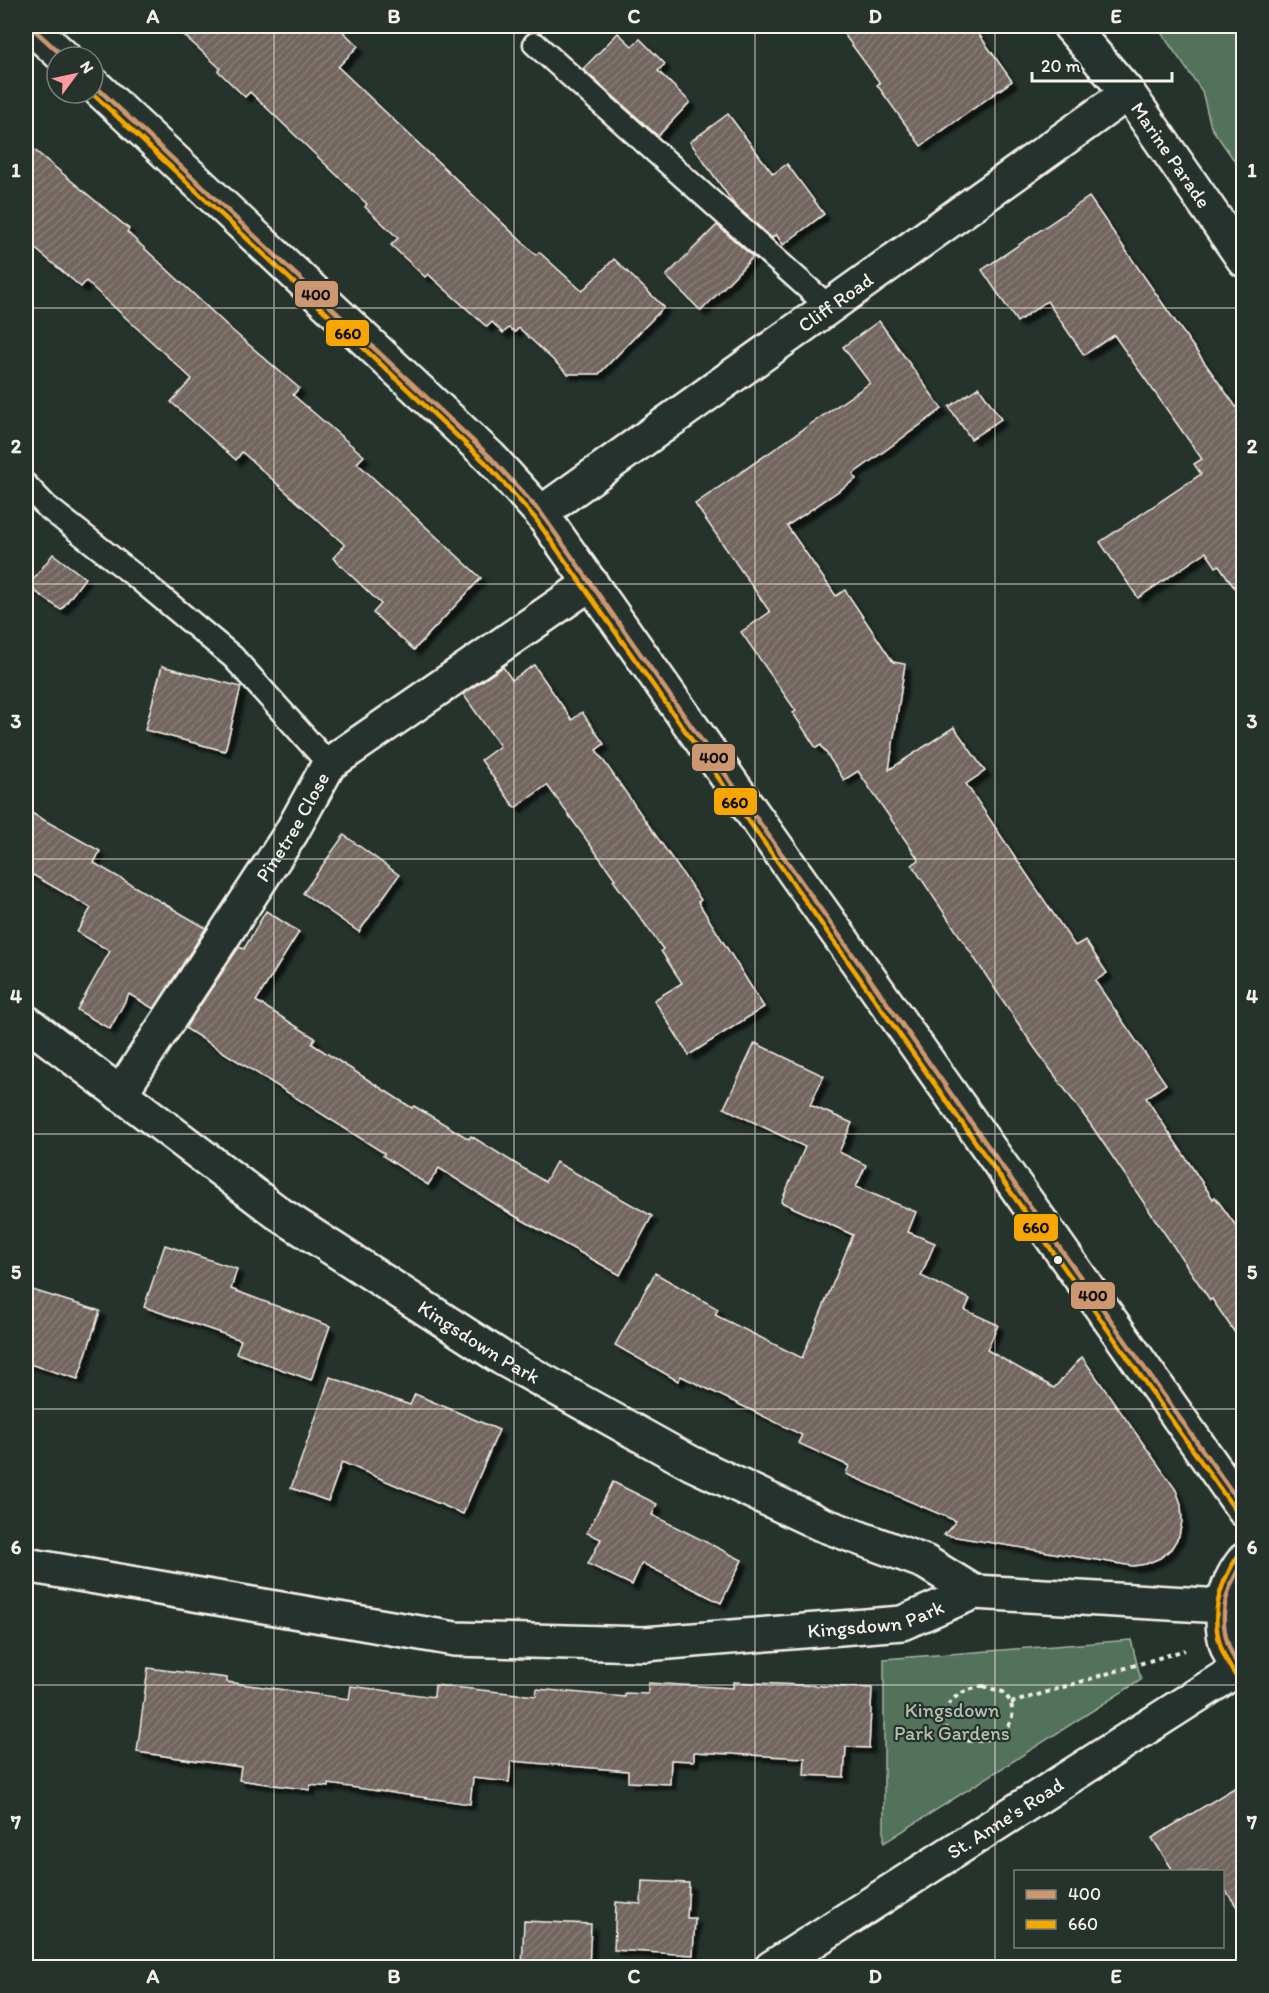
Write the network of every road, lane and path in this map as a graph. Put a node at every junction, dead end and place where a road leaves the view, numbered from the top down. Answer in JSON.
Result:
{"nodes":[{"id":1,"x":30,"y":26,"type":"edge"},
{"id":2,"x":1070,"y":26,"type":"edge"},
{"id":3,"x":535,"y":44,"type":"dead end"},
{"id":4,"x":51,"y":45,"type":"edge"},
{"id":5,"x":1128,"y":93,"type":"junction"},
{"id":6,"x":105,"y":95,"type":"edge"},
{"id":7,"x":1244,"y":260,"type":"edge"},
{"id":8,"x":829,"y":307,"type":"junction"},
{"id":9,"x":26,"y":485,"type":"edge"},
{"id":10,"x":541,"y":513,"type":"junction"},
{"id":11,"x":591,"y":584,"type":"junction"},
{"id":12,"x":329,"y":764,"type":"junction"},
{"id":13,"x":26,"y":1022,"type":"edge"},
{"id":14,"x":120,"y":1094,"type":"junction"},
{"id":15,"x":1244,"y":1510,"type":"edge"},
{"id":16,"x":1244,"y":1560,"type":"edge"},
{"id":17,"x":26,"y":1565,"type":"edge"},
{"id":18,"x":974,"y":1592,"type":"junction"},
{"id":19,"x":1224,"y":1622,"type":"junction"},
{"id":20,"x":1241,"y":1672,"type":"edge"},
{"id":21,"x":1011,"y":1703,"type":"junction"},
{"id":22,"x":771,"y":1968,"type":"edge"}],
"edges":[{"from":1,"to":4,"type":"street"},
{"from":2,"to":5,"type":"street","name":"Marine Parade"},
{"from":3,"to":8,"type":"lane"},
{"from":5,"to":7,"type":"street","name":"Marine Parade"},
{"from":5,"to":8,"type":"street","name":"Cliff Road"},
{"from":6,"to":10,"type":"street"},
{"from":8,"to":10,"type":"street","name":"Cliff Road"},
{"from":9,"to":12,"type":"lane"},
{"from":10,"to":11,"type":"street"},
{"from":11,"to":12,"type":"street","name":"Pinetree Close"},
{"from":11,"to":15,"type":"street"},
{"from":12,"to":14,"type":"street","name":"Pinetree Close"},
{"from":13,"to":14,"type":"street","name":"Kingsdown Park"},
{"from":14,"to":18,"type":"street","name":"Kingsdown Park"},
{"from":16,"to":19,"type":"street"},
{"from":17,"to":18,"type":"street","name":"Kingsdown Park"},
{"from":18,"to":19,"type":"street","name":"Kingsdown Park"},
{"from":19,"to":20,"type":"street"},
{"from":19,"to":21,"type":"path"},
{"from":20,"to":22,"type":"street","name":"St. Anne's Road"},
{"from":21,"to":21,"type":"path"}]}
